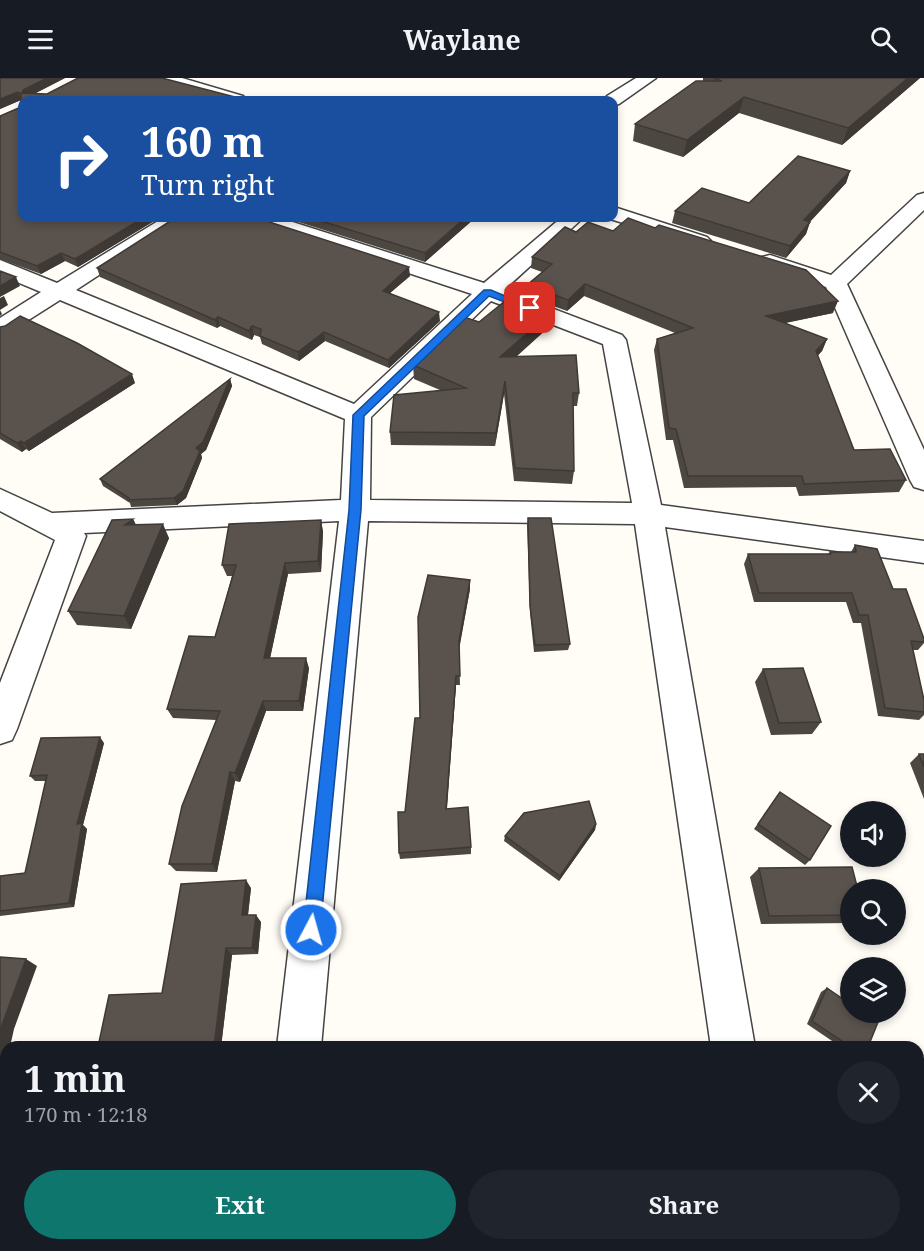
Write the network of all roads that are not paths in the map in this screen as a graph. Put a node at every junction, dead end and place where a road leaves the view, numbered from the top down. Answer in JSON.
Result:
{"nodes":[{"id":1,"x":164,"y":78,"type":"edge"},
{"id":2,"x":648,"y":78,"type":"edge"},
{"id":3,"x":224,"y":96,"type":"edge"},
{"id":4,"x":618,"y":97,"type":"edge"},
{"id":5,"x":924,"y":199,"type":"edge"},
{"id":6,"x":618,"y":214,"type":"edge"},
{"id":7,"x":170,"y":222,"type":"edge"},
{"id":8,"x":273,"y":222,"type":"edge"},
{"id":9,"x":568,"y":222,"type":"edge"},
{"id":10,"x":724,"y":248,"type":"edge"},
{"id":11,"x":746,"y":255,"type":"edge"},
{"id":12,"x":0,"y":267,"type":"edge"},
{"id":13,"x":835,"y":283,"type":"junction"},
{"id":14,"x":56,"y":292,"type":"junction"},
{"id":15,"x":488,"y":292,"type":"junction"},
{"id":16,"x":0,"y":328,"type":"edge"},
{"id":17,"x":358,"y":415,"type":"junction"},
{"id":18,"x":915,"y":438,"type":"edge"},
{"id":19,"x":924,"y":480,"type":"edge"},
{"id":20,"x":0,"y":499,"type":"edge"},
{"id":21,"x":355,"y":510,"type":"junction"},
{"id":22,"x":648,"y":514,"type":"junction"},
{"id":23,"x":49,"y":524,"type":"junction"},
{"id":24,"x":924,"y":552,"type":"edge"},
{"id":25,"x":0,"y":729,"type":"edge"},
{"id":26,"x":300,"y":1041,"type":"edge"},
{"id":27,"x":732,"y":1041,"type":"edge"}],
"edges":[{"from":1,"to":3,"type":"street"},
{"from":2,"to":4,"type":"street"},
{"from":5,"to":13,"type":"street"},
{"from":6,"to":10,"type":"street"},
{"from":7,"to":14,"type":"street"},
{"from":8,"to":15,"type":"street"},
{"from":9,"to":15,"type":"street"},
{"from":11,"to":13,"type":"street"},
{"from":12,"to":14,"type":"street"},
{"from":13,"to":18,"type":"street"},
{"from":14,"to":16,"type":"street"},
{"from":14,"to":17,"type":"street"},
{"from":15,"to":17,"type":"street"},
{"from":15,"to":22,"type":"street"},
{"from":17,"to":21,"type":"street"},
{"from":18,"to":19,"type":"street"},
{"from":20,"to":23,"type":"street"},
{"from":21,"to":22,"type":"street"},
{"from":21,"to":23,"type":"street"},
{"from":21,"to":26,"type":"street"},
{"from":22,"to":24,"type":"street"},
{"from":22,"to":27,"type":"street"},
{"from":23,"to":25,"type":"street"}]}
